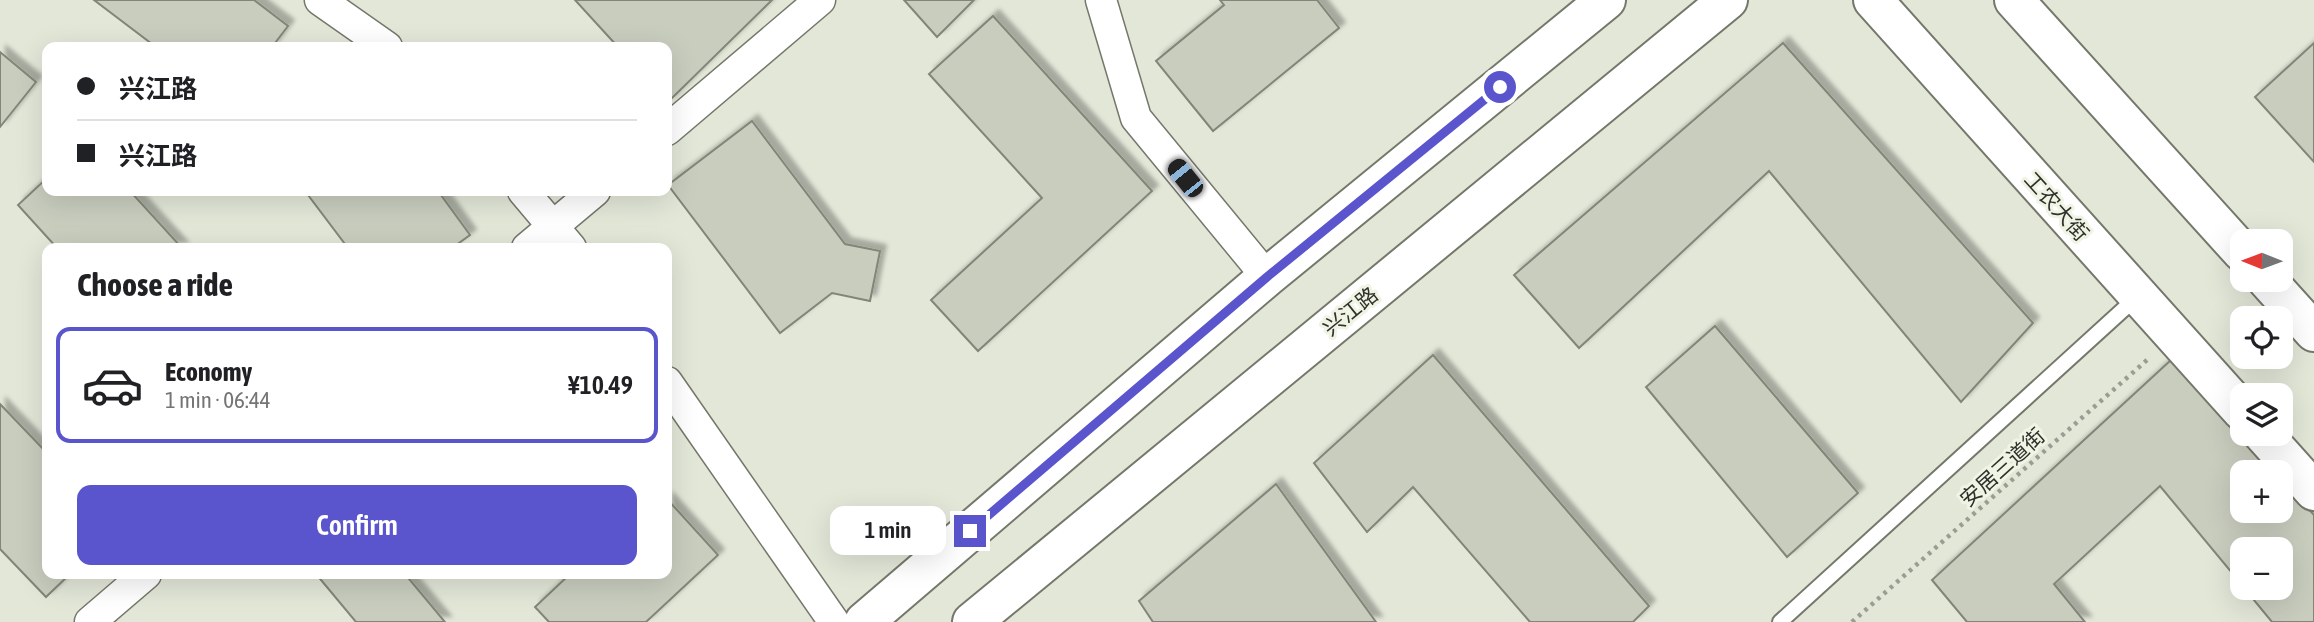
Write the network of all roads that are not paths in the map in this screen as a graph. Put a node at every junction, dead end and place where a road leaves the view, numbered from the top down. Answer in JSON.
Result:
{"nodes":[{"id":1,"x":320,"y":0,"type":"edge"},
{"id":2,"x":820,"y":0,"type":"edge"},
{"id":3,"x":1101,"y":0,"type":"edge"},
{"id":4,"x":1606,"y":0,"type":"edge"},
{"id":5,"x":1728,"y":0,"type":"edge"},
{"id":6,"x":1873,"y":0,"type":"edge"},
{"id":7,"x":2014,"y":0,"type":"edge"},
{"id":8,"x":380,"y":42,"type":"edge"},
{"id":9,"x":672,"y":126,"type":"edge"},
{"id":10,"x":527,"y":196,"type":"edge"},
{"id":11,"x":591,"y":196,"type":"edge"},
{"id":12,"x":562,"y":237,"type":"edge"},
{"id":13,"x":2230,"y":239,"type":"edge"},
{"id":14,"x":543,"y":243,"type":"edge"},
{"id":15,"x":1267,"y":277,"type":"junction"},
{"id":16,"x":2278,"y":292,"type":"edge"},
{"id":17,"x":2138,"y":296,"type":"junction"},
{"id":18,"x":2314,"y":332,"type":"edge"},
{"id":19,"x":672,"y":389,"type":"edge"},
{"id":20,"x":2230,"y":398,"type":"edge"},
{"id":21,"x":2274,"y":446,"type":"edge"},
{"id":22,"x":2314,"y":491,"type":"edge"},
{"id":23,"x":140,"y":579,"type":"edge"},
{"id":24,"x":90,"y":622,"type":"edge"},
{"id":25,"x":834,"y":622,"type":"edge"},
{"id":26,"x":864,"y":622,"type":"edge"},
{"id":27,"x":972,"y":622,"type":"edge"},
{"id":28,"x":1780,"y":622,"type":"edge"}],
"edges":[{"from":1,"to":8,"type":"street"},
{"from":2,"to":9,"type":"street"},
{"from":3,"to":15,"type":"street"},
{"from":4,"to":15,"type":"main road"},
{"from":5,"to":27,"type":"main road","name":"兴江路"},
{"from":6,"to":17,"type":"main road","name":"工农大街"},
{"from":7,"to":13,"type":"main road"},
{"from":10,"to":12,"type":"street"},
{"from":11,"to":12,"type":"street"},
{"from":12,"to":14,"type":"street"},
{"from":15,"to":26,"type":"main road"},
{"from":16,"to":18,"type":"main road"},
{"from":17,"to":20,"type":"main road","name":"工农大街"},
{"from":17,"to":28,"type":"lane"},
{"from":19,"to":25,"type":"street"},
{"from":21,"to":22,"type":"main road"},
{"from":23,"to":24,"type":"street"}]}
